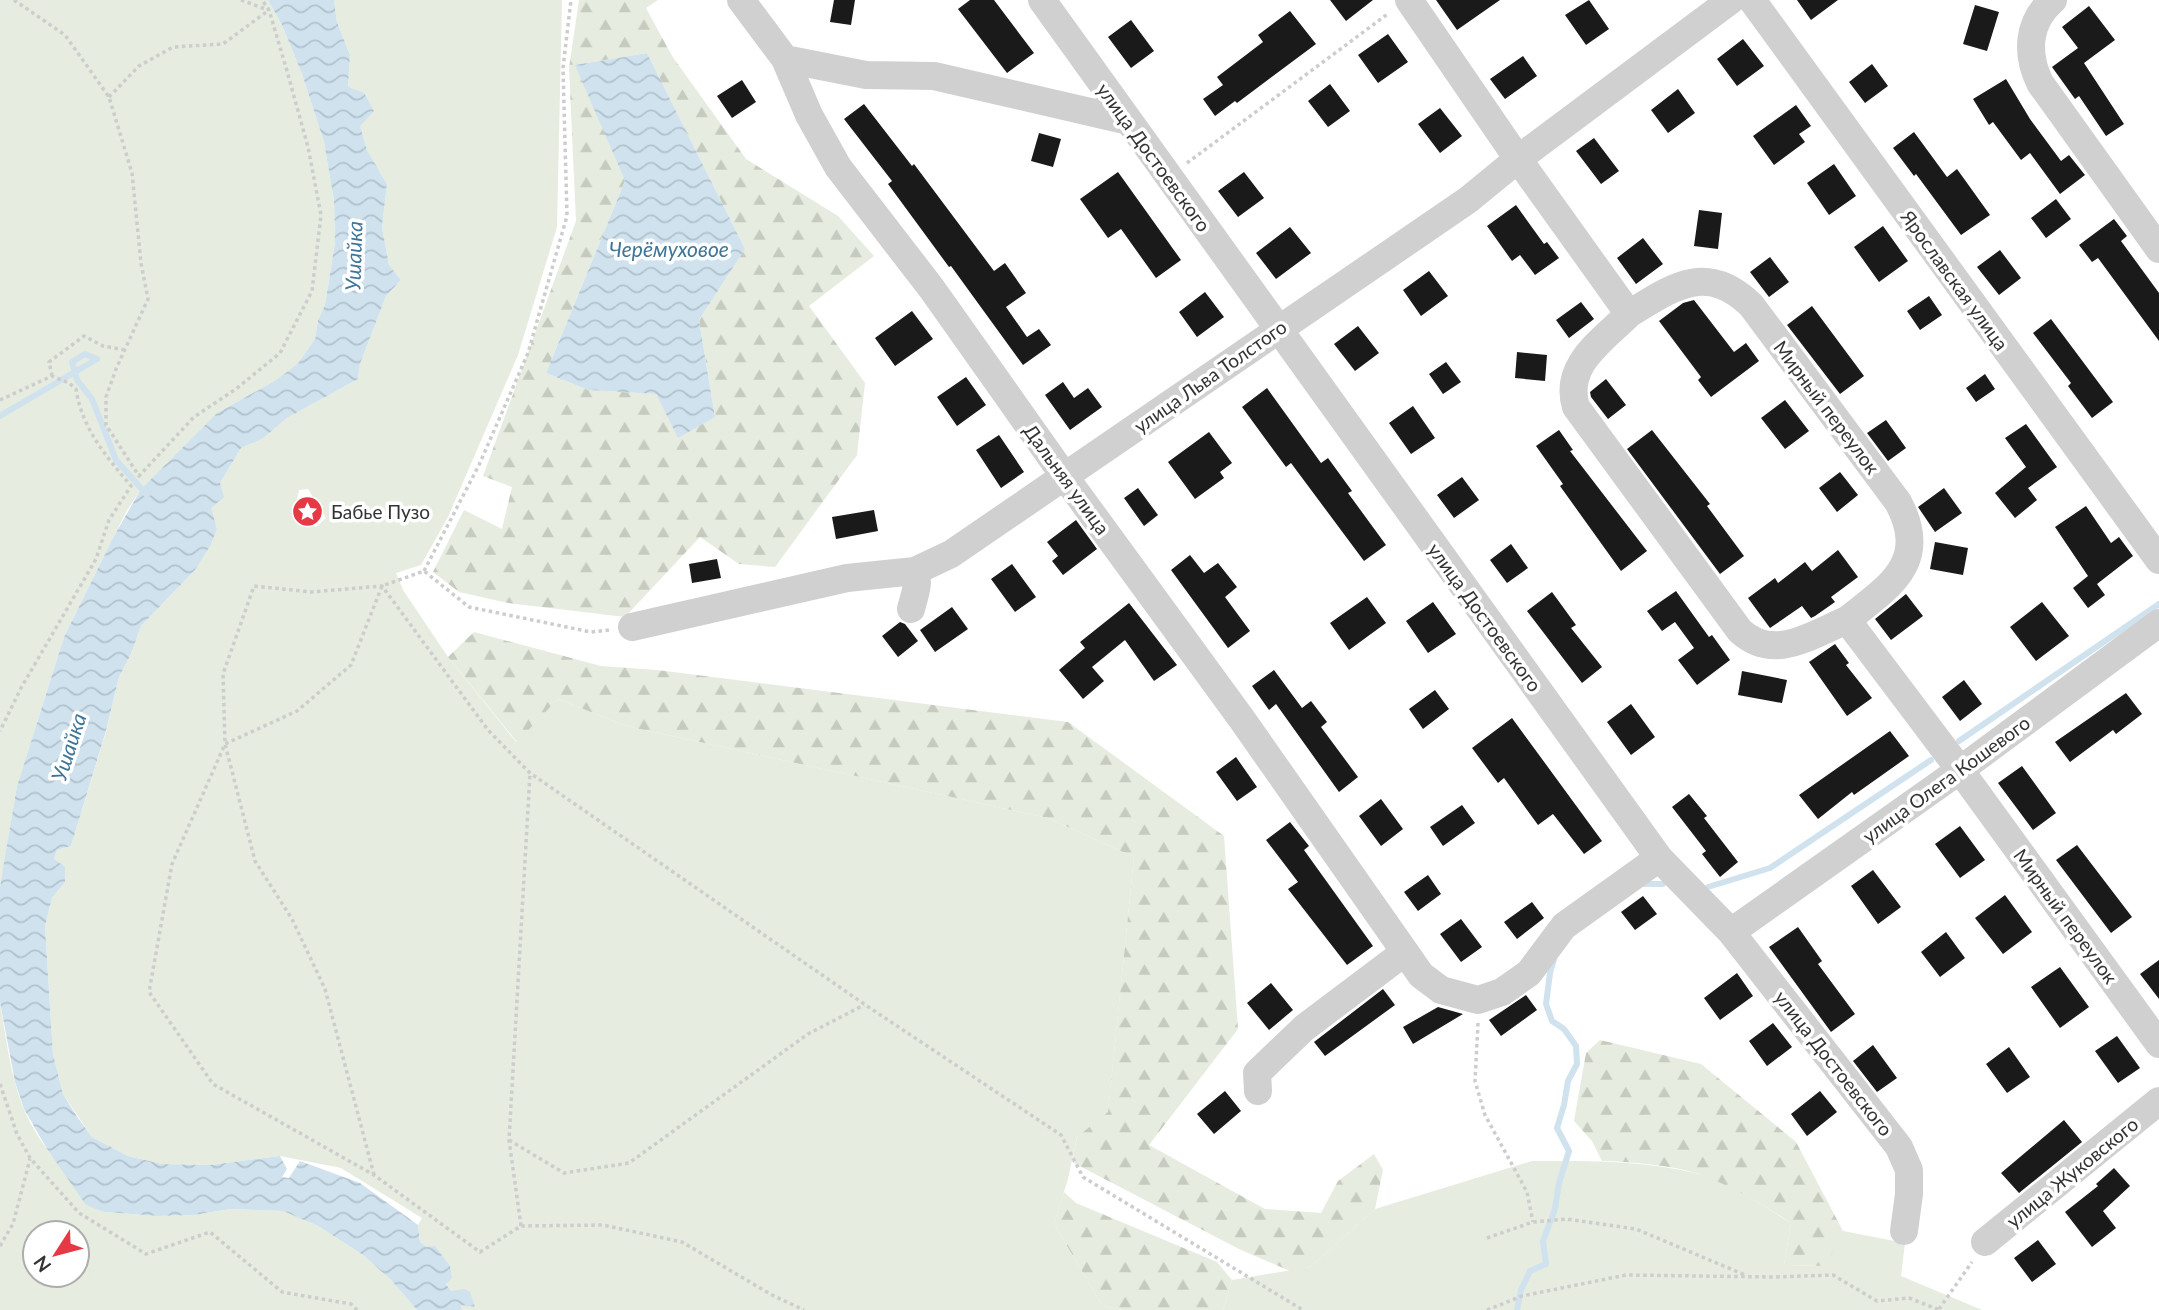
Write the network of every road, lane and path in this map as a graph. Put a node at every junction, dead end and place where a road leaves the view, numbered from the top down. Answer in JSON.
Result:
{"nodes":[{"id":1,"x":14,"y":0,"type":"edge"},
{"id":2,"x":241,"y":0,"type":"edge"},
{"id":3,"x":262,"y":0,"type":"edge"},
{"id":4,"x":571,"y":0,"type":"edge"},
{"id":5,"x":741,"y":0,"type":"edge"},
{"id":6,"x":1042,"y":0,"type":"edge"},
{"id":7,"x":1731,"y":0,"type":"edge"},
{"id":8,"x":1752,"y":0,"type":"edge"},
{"id":9,"x":2053,"y":0,"type":"edge"},
{"id":10,"x":1402,"y":4,"type":"edge"},
{"id":11,"x":269,"y":10,"type":"junction"},
{"id":12,"x":785,"y":59,"type":"junction"},
{"id":13,"x":109,"y":97,"type":"junction"},
{"id":14,"x":1129,"y":121,"type":"junction"},
{"id":15,"x":1518,"y":159,"type":"junction"},
{"id":16,"x":1168,"y":177,"type":"junction"},
{"id":17,"x":2159,"y":249,"type":"edge"},
{"id":18,"x":1629,"y":314,"type":"junction"},
{"id":19,"x":1278,"y":329,"type":"junction"},
{"id":20,"x":125,"y":350,"type":"junction"},
{"id":21,"x":51,"y":376,"type":"junction"},
{"id":22,"x":0,"y":400,"type":"edge"},
{"id":23,"x":1065,"y":477,"type":"junction"},
{"id":24,"x":2159,"y":560,"type":"edge"},
{"id":25,"x":424,"y":571,"type":"junction"},
{"id":26,"x":915,"y":571,"type":"junction"},
{"id":27,"x":382,"y":586,"type":"junction"},
{"id":28,"x":911,"y":609,"type":"dead end"},
{"id":29,"x":1847,"y":620,"type":"junction"},
{"id":30,"x":2159,"y":623,"type":"edge"},
{"id":31,"x":632,"y":627,"type":"joint"},
{"id":32,"x":0,"y":731,"type":"edge"},
{"id":33,"x":225,"y":744,"type":"junction"},
{"id":34,"x":1959,"y":770,"type":"junction"},
{"id":35,"x":530,"y":773,"type":"junction"},
{"id":36,"x":1659,"y":858,"type":"junction"},
{"id":37,"x":1731,"y":932,"type":"junction"},
{"id":38,"x":1405,"y":952,"type":"junction"},
{"id":39,"x":1478,"y":1000,"type":"junction"},
{"id":40,"x":864,"y":1004,"type":"junction"},
{"id":41,"x":2159,"y":1044,"type":"edge"},
{"id":42,"x":0,"y":1084,"type":"edge"},
{"id":43,"x":1258,"y":1090,"type":"dead end"},
{"id":44,"x":2159,"y":1101,"type":"edge"},
{"id":45,"x":509,"y":1140,"type":"junction"},
{"id":46,"x":30,"y":1158,"type":"junction"},
{"id":47,"x":374,"y":1175,"type":"junction"},
{"id":48,"x":1533,"y":1222,"type":"junction"},
{"id":49,"x":521,"y":1226,"type":"junction"},
{"id":50,"x":1904,"y":1231,"type":"dead end"},
{"id":51,"x":1486,"y":1238,"type":"dead end"},
{"id":52,"x":1985,"y":1242,"type":"joint"},
{"id":53,"x":0,"y":1246,"type":"edge"},
{"id":54,"x":1749,"y":1277,"type":"junction"},
{"id":55,"x":357,"y":1310,"type":"edge"},
{"id":56,"x":804,"y":1310,"type":"edge"},
{"id":57,"x":1303,"y":1310,"type":"edge"},
{"id":58,"x":1487,"y":1310,"type":"edge"},
{"id":59,"x":1939,"y":1310,"type":"edge"}],
"edges":[{"from":1,"to":13,"type":"path"},
{"from":2,"to":11,"type":"path"},
{"from":3,"to":11,"type":"path"},
{"from":4,"to":25,"type":"path"},
{"from":5,"to":12,"type":"street","name":"Дальняя улица"},
{"from":6,"to":14,"type":"street","name":"улица Достоевского"},
{"from":7,"to":15,"type":"street","name":"улица Льва Толстого"},
{"from":8,"to":24,"type":"street","name":"Ярославская улица"},
{"from":9,"to":17,"type":"street"},
{"from":10,"to":15,"type":"street"},
{"from":10,"to":16,"type":"path"},
{"from":11,"to":13,"type":"path"},
{"from":11,"to":20,"type":"path"},
{"from":12,"to":14,"type":"street"},
{"from":12,"to":23,"type":"street","name":"Дальняя улица"},
{"from":13,"to":20,"type":"path"},
{"from":14,"to":16,"type":"street","name":"улица Достоевского"},
{"from":15,"to":18,"type":"street"},
{"from":15,"to":19,"type":"street","name":"улица Льва Толстого"},
{"from":16,"to":19,"type":"street","name":"улица Достоевского"},
{"from":18,"to":29,"type":"street","name":"Мирный переулок"},
{"from":18,"to":29,"type":"street","name":"Мирный переулок"},
{"from":19,"to":23,"type":"street","name":"улица Льва Толстого"},
{"from":19,"to":36,"type":"street","name":"улица Достоевского"},
{"from":20,"to":21,"type":"path"},
{"from":21,"to":22,"type":"path"},
{"from":21,"to":32,"type":"path"},
{"from":23,"to":26,"type":"street","name":"улица Льва Толстого"},
{"from":23,"to":38,"type":"street","name":"Дальняя улица"},
{"from":25,"to":27,"type":"path"},
{"from":25,"to":31,"type":"path"},
{"from":26,"to":28,"type":"street"},
{"from":26,"to":31,"type":"street","name":"улица Льва Толстого"},
{"from":27,"to":33,"type":"path"},
{"from":27,"to":33,"type":"path"},
{"from":27,"to":35,"type":"path"},
{"from":29,"to":34,"type":"street","name":"Мирный переулок"},
{"from":30,"to":34,"type":"street","name":"улица Олега Кошевого"},
{"from":33,"to":47,"type":"path"},
{"from":33,"to":47,"type":"path"},
{"from":34,"to":37,"type":"street","name":"улица Олега Кошевого"},
{"from":34,"to":41,"type":"street","name":"Мирный переулок"},
{"from":35,"to":40,"type":"path"},
{"from":35,"to":45,"type":"path"},
{"from":36,"to":37,"type":"street","name":"улица Достоевского"},
{"from":36,"to":39,"type":"street"},
{"from":37,"to":50,"type":"street","name":"улица Достоевского"},
{"from":38,"to":39,"type":"street","name":"Дальняя улица"},
{"from":38,"to":43,"type":"street"},
{"from":39,"to":48,"type":"path"},
{"from":40,"to":45,"type":"path"},
{"from":40,"to":57,"type":"path"},
{"from":42,"to":46,"type":"path"},
{"from":44,"to":52,"type":"street","name":"улица Жуковского"},
{"from":45,"to":49,"type":"path"},
{"from":46,"to":53,"type":"path"},
{"from":46,"to":55,"type":"path"},
{"from":47,"to":49,"type":"path"},
{"from":48,"to":51,"type":"path"},
{"from":48,"to":54,"type":"path"},
{"from":49,"to":56,"type":"path"},
{"from":52,"to":59,"type":"path"},
{"from":54,"to":58,"type":"path"},
{"from":54,"to":59,"type":"path"}]}
